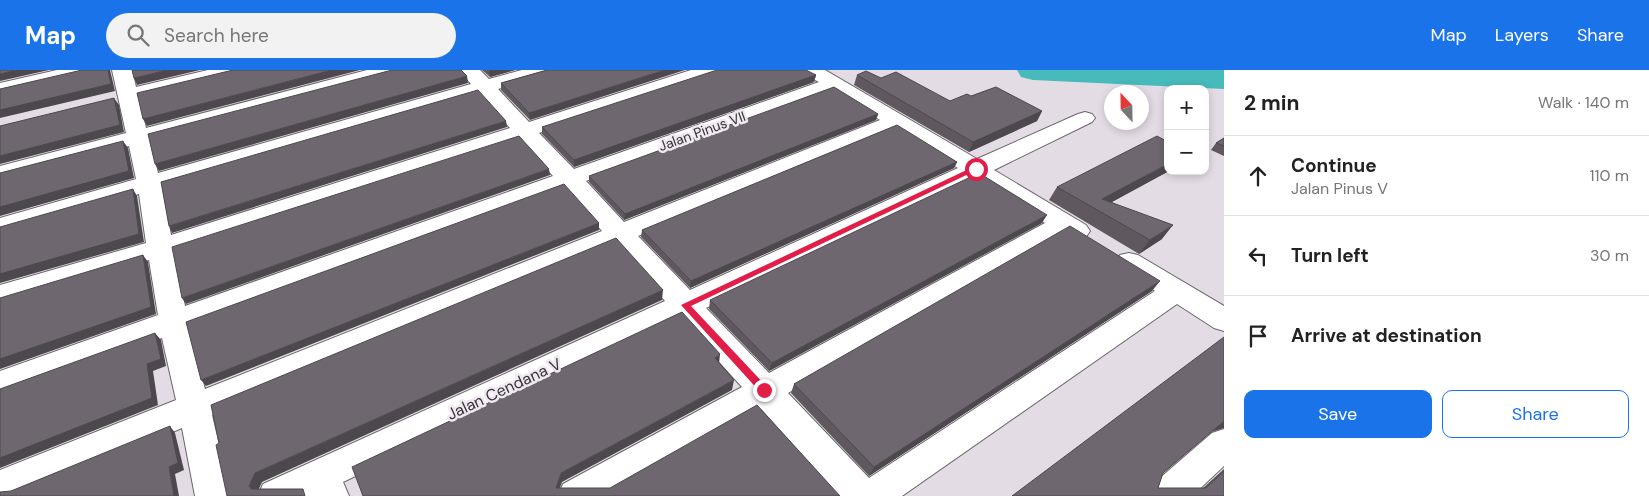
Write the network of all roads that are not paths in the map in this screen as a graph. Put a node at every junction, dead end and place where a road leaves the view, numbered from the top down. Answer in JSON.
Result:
{"nodes":[{"id":1,"x":82,"y":70,"type":"edge"},
{"id":2,"x":232,"y":70,"type":"edge"},
{"id":3,"x":389,"y":70,"type":"edge"},
{"id":4,"x":543,"y":70,"type":"edge"},
{"id":5,"x":711,"y":70,"type":"edge"},
{"id":6,"x":810,"y":70,"type":"edge"},
{"id":7,"x":477,"y":79,"type":"edge"},
{"id":8,"x":835,"y":83,"type":"junction"},
{"id":9,"x":119,"y":88,"type":"edge"},
{"id":10,"x":0,"y":89,"type":"edge"},
{"id":11,"x":1085,"y":118,"type":"dead end"},
{"id":12,"x":896,"y":121,"type":"junction"},
{"id":13,"x":526,"y":130,"type":"junction"},
{"id":14,"x":136,"y":136,"type":"junction"},
{"id":15,"x":976,"y":169,"type":"junction"},
{"id":16,"x":0,"y":173,"type":"edge"},
{"id":17,"x":569,"y":180,"type":"junction"},
{"id":18,"x":149,"y":183,"type":"junction"},
{"id":19,"x":1065,"y":223,"type":"junction"},
{"id":20,"x":0,"y":226,"type":"edge"},
{"id":21,"x":619,"y":234,"type":"junction"},
{"id":22,"x":162,"y":247,"type":"junction"},
{"id":23,"x":1176,"y":291,"type":"junction"},
{"id":24,"x":0,"y":295,"type":"edge"},
{"id":25,"x":685,"y":305,"type":"junction"},
{"id":26,"x":1224,"y":320,"type":"edge"},
{"id":27,"x":173,"y":321,"type":"junction"},
{"id":28,"x":0,"y":384,"type":"edge"},
{"id":29,"x":764,"y":390,"type":"junction"},
{"id":30,"x":194,"y":407,"type":"junction"},
{"id":31,"x":1224,"y":444,"type":"edge"},
{"id":32,"x":327,"y":485,"type":"edge"},
{"id":33,"x":0,"y":487,"type":"edge"},
{"id":34,"x":213,"y":496,"type":"edge"},
{"id":35,"x":276,"y":496,"type":"edge"},
{"id":36,"x":576,"y":496,"type":"edge"},
{"id":37,"x":862,"y":496,"type":"edge"},
{"id":38,"x":872,"y":496,"type":"edge"},
{"id":39,"x":1166,"y":496,"type":"edge"}],
"edges":[{"from":1,"to":10,"type":"street"},
{"from":2,"to":9,"type":"street"},
{"from":3,"to":14,"type":"street"},
{"from":4,"to":7,"type":"street"},
{"from":5,"to":13,"type":"street"},
{"from":6,"to":8,"type":"street"},
{"from":7,"to":13,"type":"street"},
{"from":7,"to":18,"type":"street"},
{"from":8,"to":12,"type":"street"},
{"from":8,"to":17,"type":"street","name":"Jalan Pinus VII"},
{"from":9,"to":14,"type":"street"},
{"from":11,"to":15,"type":"street","name":"Jalan Cendana V"},
{"from":12,"to":15,"type":"street"},
{"from":12,"to":21,"type":"street"},
{"from":13,"to":17,"type":"street"},
{"from":13,"to":22,"type":"street"},
{"from":14,"to":16,"type":"street"},
{"from":14,"to":18,"type":"street"},
{"from":15,"to":19,"type":"street"},
{"from":15,"to":25,"type":"street","name":"Jalan Cendana V"},
{"from":17,"to":21,"type":"street"},
{"from":17,"to":27,"type":"street","name":"Jalan Pinus VII"},
{"from":18,"to":20,"type":"street"},
{"from":18,"to":22,"type":"street"},
{"from":19,"to":23,"type":"street"},
{"from":19,"to":29,"type":"street"},
{"from":21,"to":25,"type":"street"},
{"from":21,"to":30,"type":"street"},
{"from":22,"to":24,"type":"street"},
{"from":22,"to":27,"type":"street"},
{"from":23,"to":26,"type":"street"},
{"from":23,"to":38,"type":"street"},
{"from":25,"to":29,"type":"street"},
{"from":25,"to":32,"type":"street","name":"Jalan Cendana V"},
{"from":27,"to":28,"type":"street","name":"Jalan Pinus VII"},
{"from":27,"to":30,"type":"street"},
{"from":29,"to":36,"type":"street"},
{"from":29,"to":37,"type":"street"},
{"from":30,"to":33,"type":"street"},
{"from":30,"to":34,"type":"street"},
{"from":31,"to":39,"type":"street"},
{"from":32,"to":35,"type":"street","name":"Jalan Cendana V"}]}
